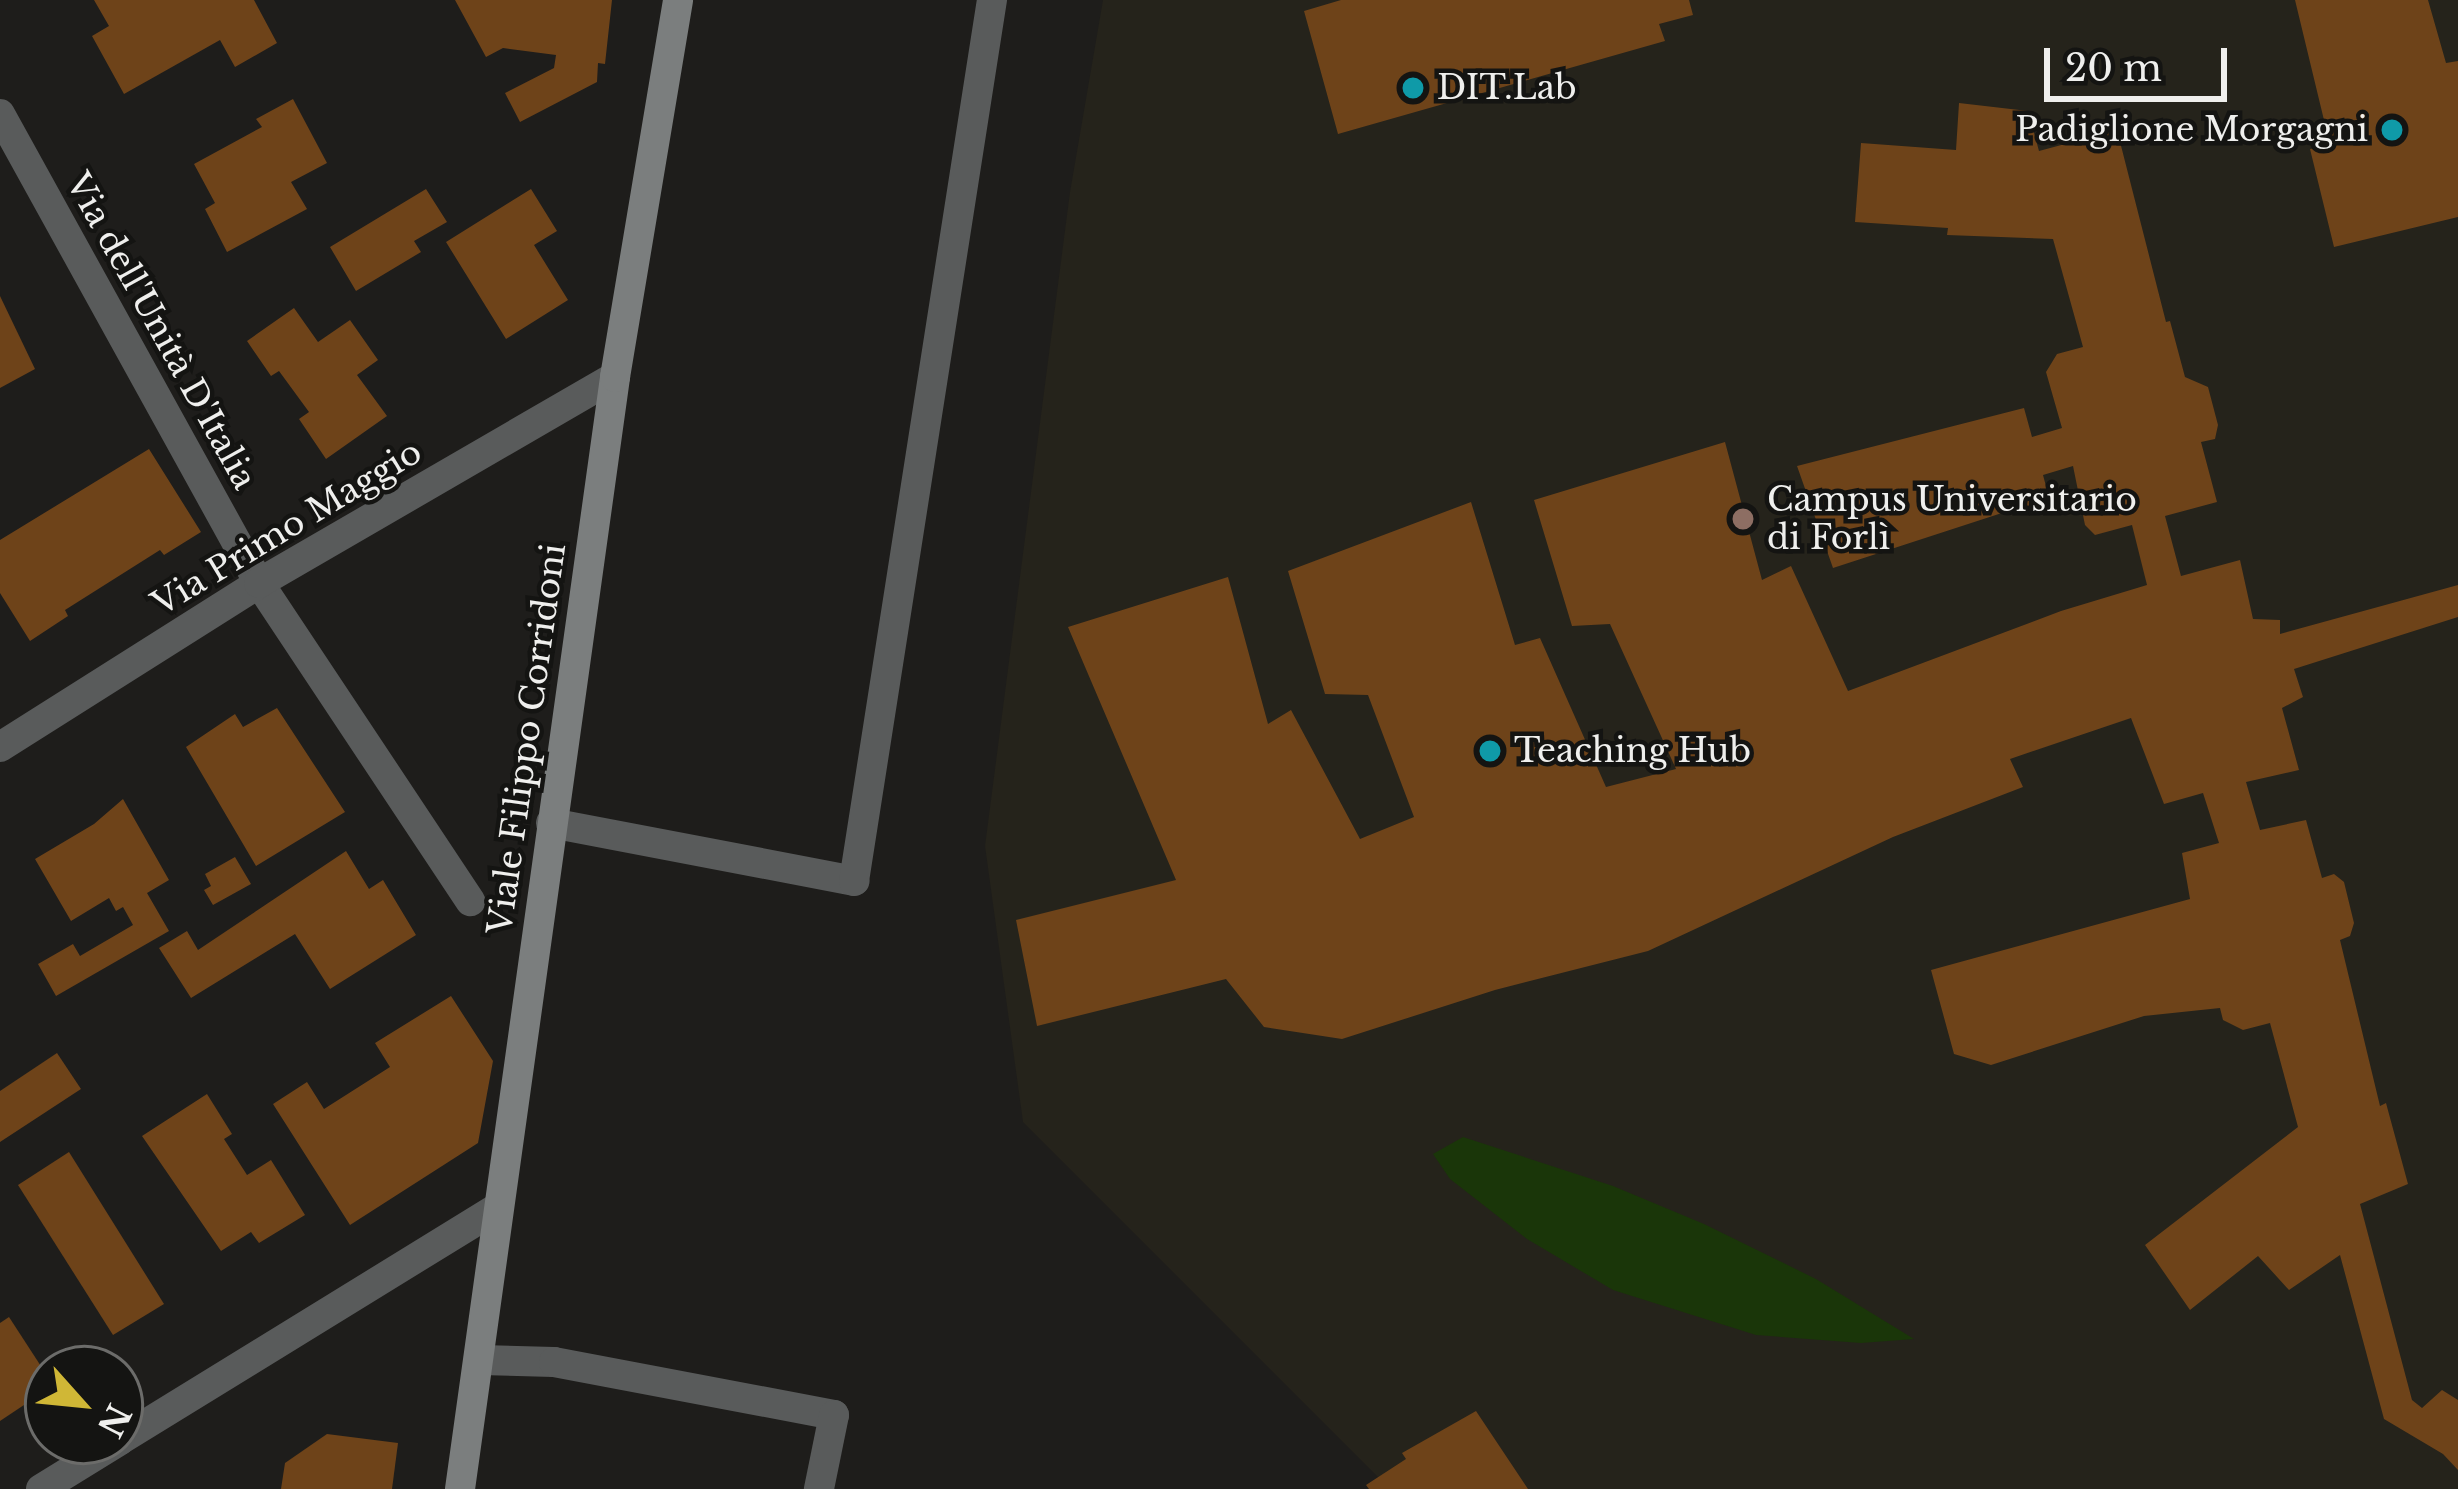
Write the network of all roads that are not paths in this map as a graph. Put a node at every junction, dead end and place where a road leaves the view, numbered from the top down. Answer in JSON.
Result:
{"nodes":[{"id":1,"x":678,"y":0,"type":"edge"},
{"id":2,"x":992,"y":0,"type":"edge"},
{"id":3,"x":0,"y":114,"type":"edge"},
{"id":4,"x":615,"y":377,"type":"junction"},
{"id":5,"x":260,"y":583,"type":"junction"},
{"id":6,"x":0,"y":747,"type":"edge"},
{"id":7,"x":551,"y":823,"type":"junction"},
{"id":8,"x":470,"y":902,"type":"dead end"},
{"id":9,"x":498,"y":1207,"type":"junction"},
{"id":10,"x":480,"y":1360,"type":"junction"},
{"id":11,"x":144,"y":1426,"type":"edge"},
{"id":12,"x":80,"y":1465,"type":"edge"},
{"id":13,"x":41,"y":1489,"type":"edge"},
{"id":14,"x":460,"y":1489,"type":"edge"},
{"id":15,"x":819,"y":1489,"type":"edge"}],
"edges":[{"from":1,"to":4,"type":"main road","name":"Viale Filippo Corridoni"},
{"from":2,"to":7,"type":"street"},
{"from":3,"to":5,"type":"street","name":"Via dell'Unità D'Italia"},
{"from":4,"to":5,"type":"street","name":"Via Primo Maggio"},
{"from":4,"to":7,"type":"main road","name":"Viale Filippo Corridoni"},
{"from":5,"to":6,"type":"street","name":"Via Primo Maggio"},
{"from":5,"to":8,"type":"street","name":"Via dell'Unità D'Italia"},
{"from":7,"to":9,"type":"main road","name":"Viale Filippo Corridoni"},
{"from":9,"to":10,"type":"main road","name":"Viale Filippo Corridoni"},
{"from":9,"to":11,"type":"street"},
{"from":10,"to":14,"type":"main road","name":"Viale Filippo Corridoni"},
{"from":10,"to":15,"type":"street"},
{"from":12,"to":13,"type":"street"}]}
